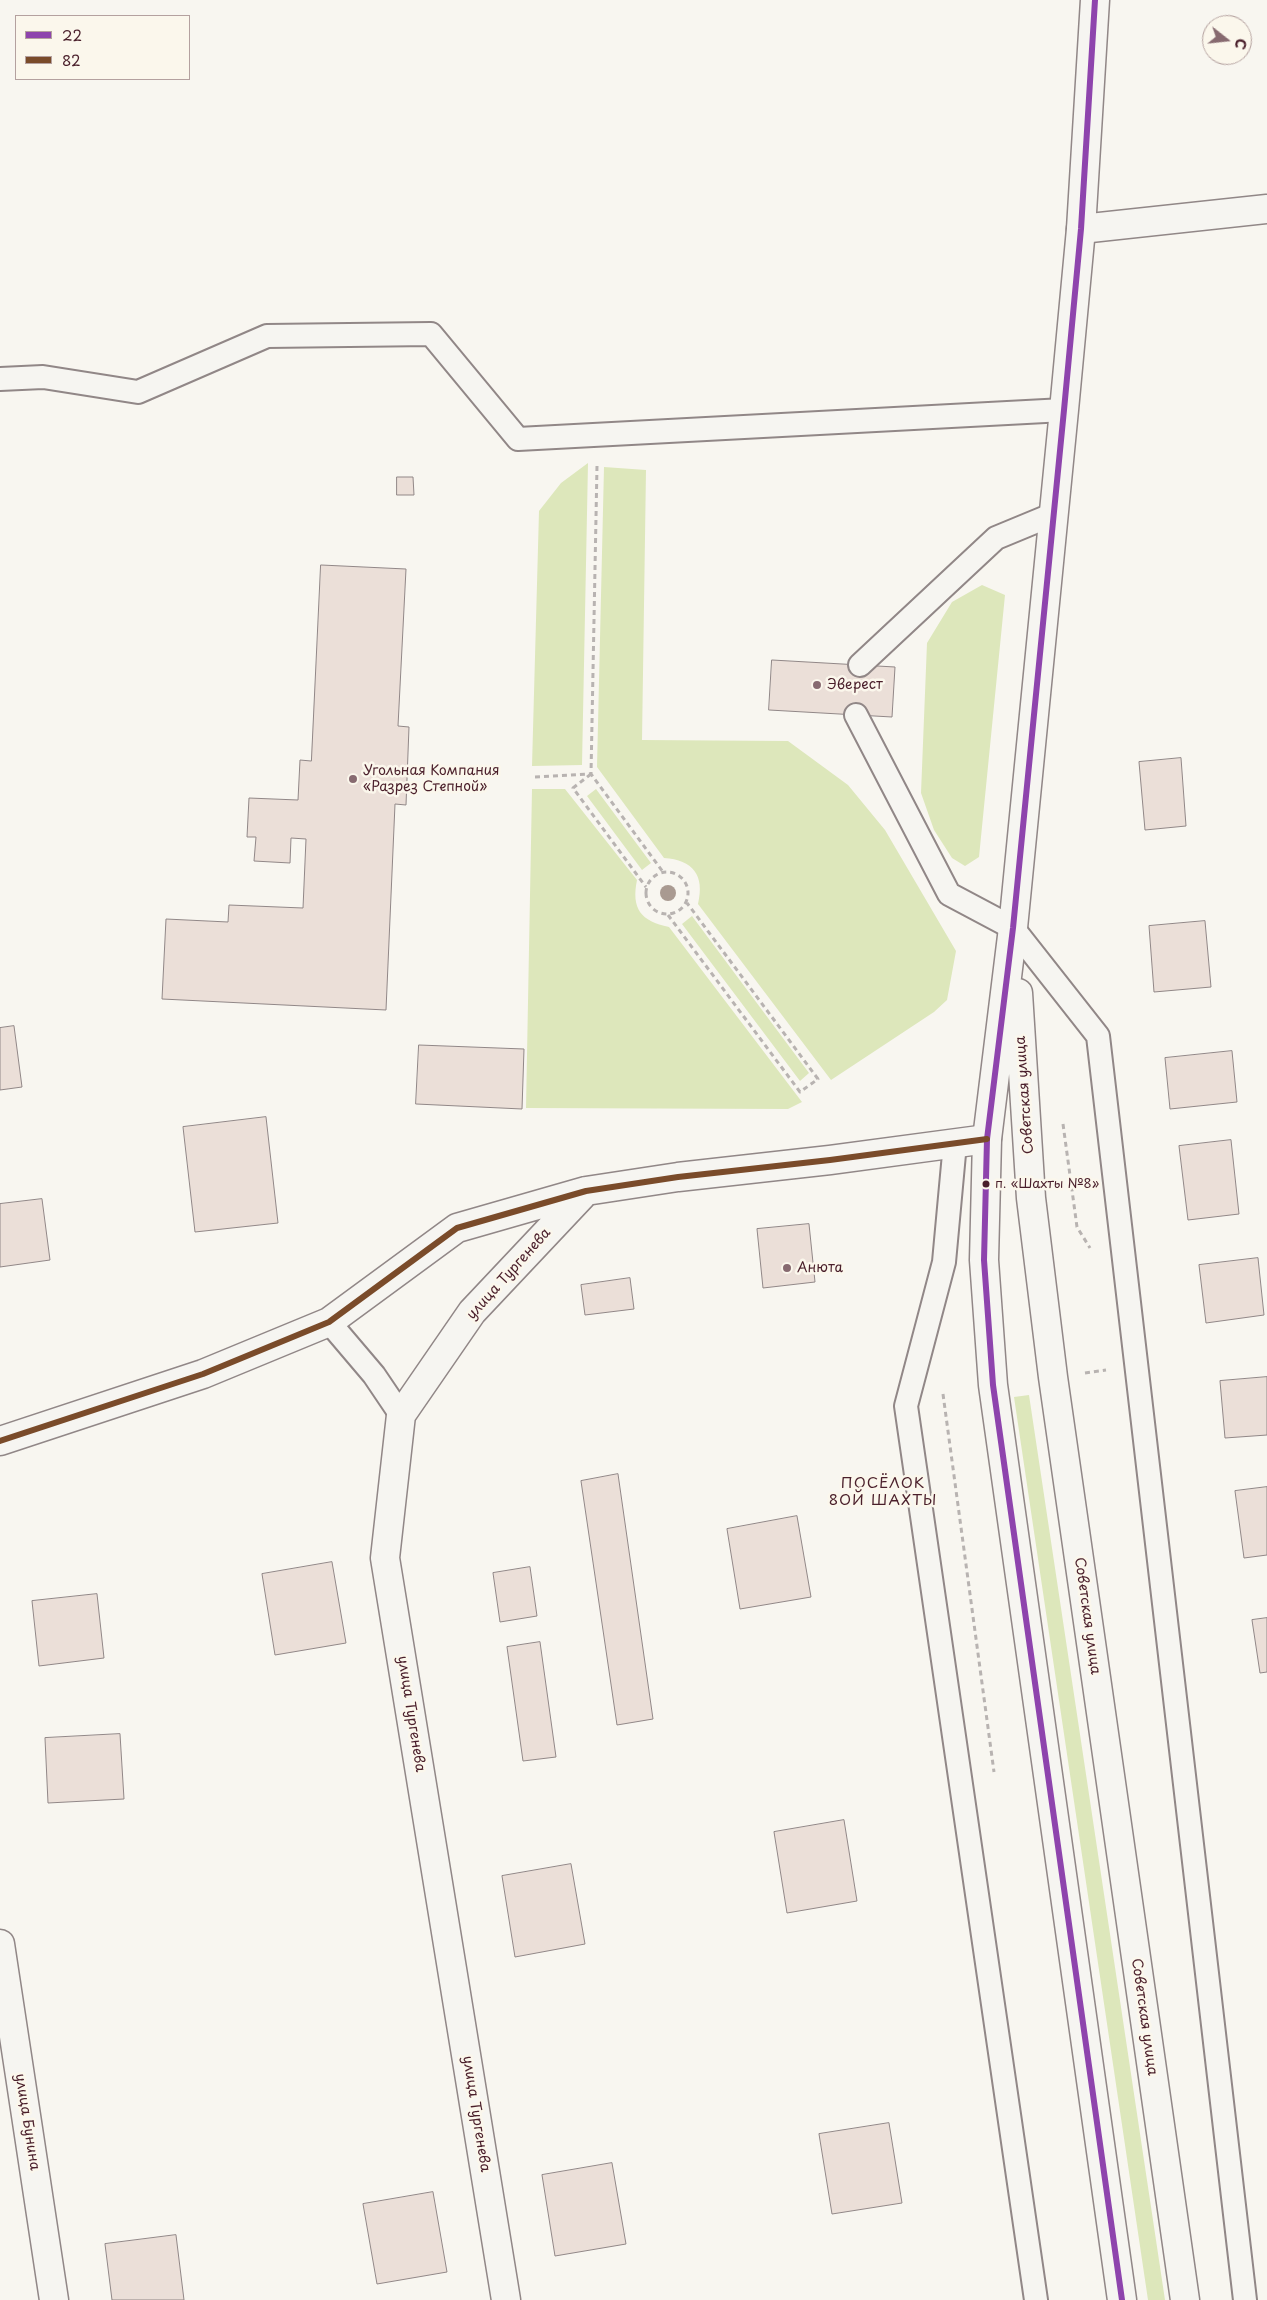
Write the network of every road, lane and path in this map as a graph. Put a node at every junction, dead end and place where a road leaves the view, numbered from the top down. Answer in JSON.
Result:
{"nodes":[{"id":1,"x":1096,"y":0,"type":"edge"},
{"id":2,"x":1267,"y":209,"type":"edge"},
{"id":3,"x":1080,"y":229,"type":"junction"},
{"id":4,"x":0,"y":379,"type":"edge"},
{"id":5,"x":1064,"y":410,"type":"junction"},
{"id":6,"x":597,"y":460,"type":"dead end"},
{"id":7,"x":1054,"y":514,"type":"junction"},
{"id":8,"x":860,"y":665,"type":"dead end"},
{"id":9,"x":856,"y":715,"type":"dead end"},
{"id":10,"x":591,"y":774,"type":"junction"},
{"id":11,"x":535,"y":777,"type":"dead end"},
{"id":12,"x":663,"y":872,"type":"junction"},
{"id":13,"x":646,"y":887,"type":"junction"},
{"id":14,"x":687,"y":902,"type":"junction"},
{"id":15,"x":668,"y":915,"type":"junction"},
{"id":16,"x":1014,"y":928,"type":"junction"},
{"id":17,"x":1062,"y":1118,"type":"dead end"},
{"id":18,"x":987,"y":1138,"type":"junction"},
{"id":19,"x":955,"y":1143,"type":"junction"},
{"id":20,"x":586,"y":1191,"type":"junction"},
{"id":21,"x":1090,"y":1250,"type":"dead end"},
{"id":22,"x":329,"y":1322,"type":"junction"},
{"id":23,"x":1106,"y":1361,"type":"dead end"},
{"id":24,"x":1082,"y":1374,"type":"dead end"},
{"id":25,"x":943,"y":1392,"type":"dead end"},
{"id":26,"x":401,"y":1415,"type":"junction"},
{"id":27,"x":0,"y":1441,"type":"edge"},
{"id":28,"x":995,"y":1781,"type":"dead end"},
{"id":29,"x":0,"y":1944,"type":"edge"},
{"id":30,"x":54,"y":2300,"type":"edge"},
{"id":31,"x":506,"y":2300,"type":"edge"},
{"id":32,"x":1036,"y":2300,"type":"edge"},
{"id":33,"x":1122,"y":2300,"type":"edge"},
{"id":34,"x":1185,"y":2300,"type":"edge"},
{"id":35,"x":1244,"y":2300,"type":"edge"}],
"edges":[{"from":1,"to":3,"type":"main road","name":"Советская улица"},
{"from":2,"to":3,"type":"main road"},
{"from":3,"to":5,"type":"main road","name":"Советская улица"},
{"from":4,"to":5,"type":"lane"},
{"from":5,"to":7,"type":"main road","name":"Советская улица"},
{"from":6,"to":10,"type":"path"},
{"from":7,"to":8,"type":"lane"},
{"from":7,"to":16,"type":"main road","name":"Советская улица"},
{"from":9,"to":16,"type":"lane"},
{"from":10,"to":11,"type":"path"},
{"from":10,"to":12,"type":"path"},
{"from":10,"to":13,"type":"path"},
{"from":12,"to":13,"type":"path"},
{"from":12,"to":14,"type":"path"},
{"from":13,"to":15,"type":"path"},
{"from":14,"to":15,"type":"path"},
{"from":14,"to":15,"type":"path"},
{"from":16,"to":18,"type":"main road","name":"Советская улица"},
{"from":16,"to":34,"type":"main road","name":"Советская улица"},
{"from":16,"to":35,"type":"lane"},
{"from":17,"to":21,"type":"path"},
{"from":18,"to":19,"type":"main road"},
{"from":18,"to":33,"type":"main road","name":"Советская улица"},
{"from":19,"to":20,"type":"main road"},
{"from":19,"to":32,"type":"lane"},
{"from":20,"to":22,"type":"main road"},
{"from":20,"to":26,"type":"main road","name":"улица Тургенева"},
{"from":22,"to":26,"type":"lane"},
{"from":22,"to":27,"type":"main road"},
{"from":23,"to":24,"type":"path"},
{"from":25,"to":28,"type":"path"},
{"from":26,"to":31,"type":"main road","name":"улица Тургенева"},
{"from":29,"to":30,"type":"main road","name":"улица Бунина"}]}
